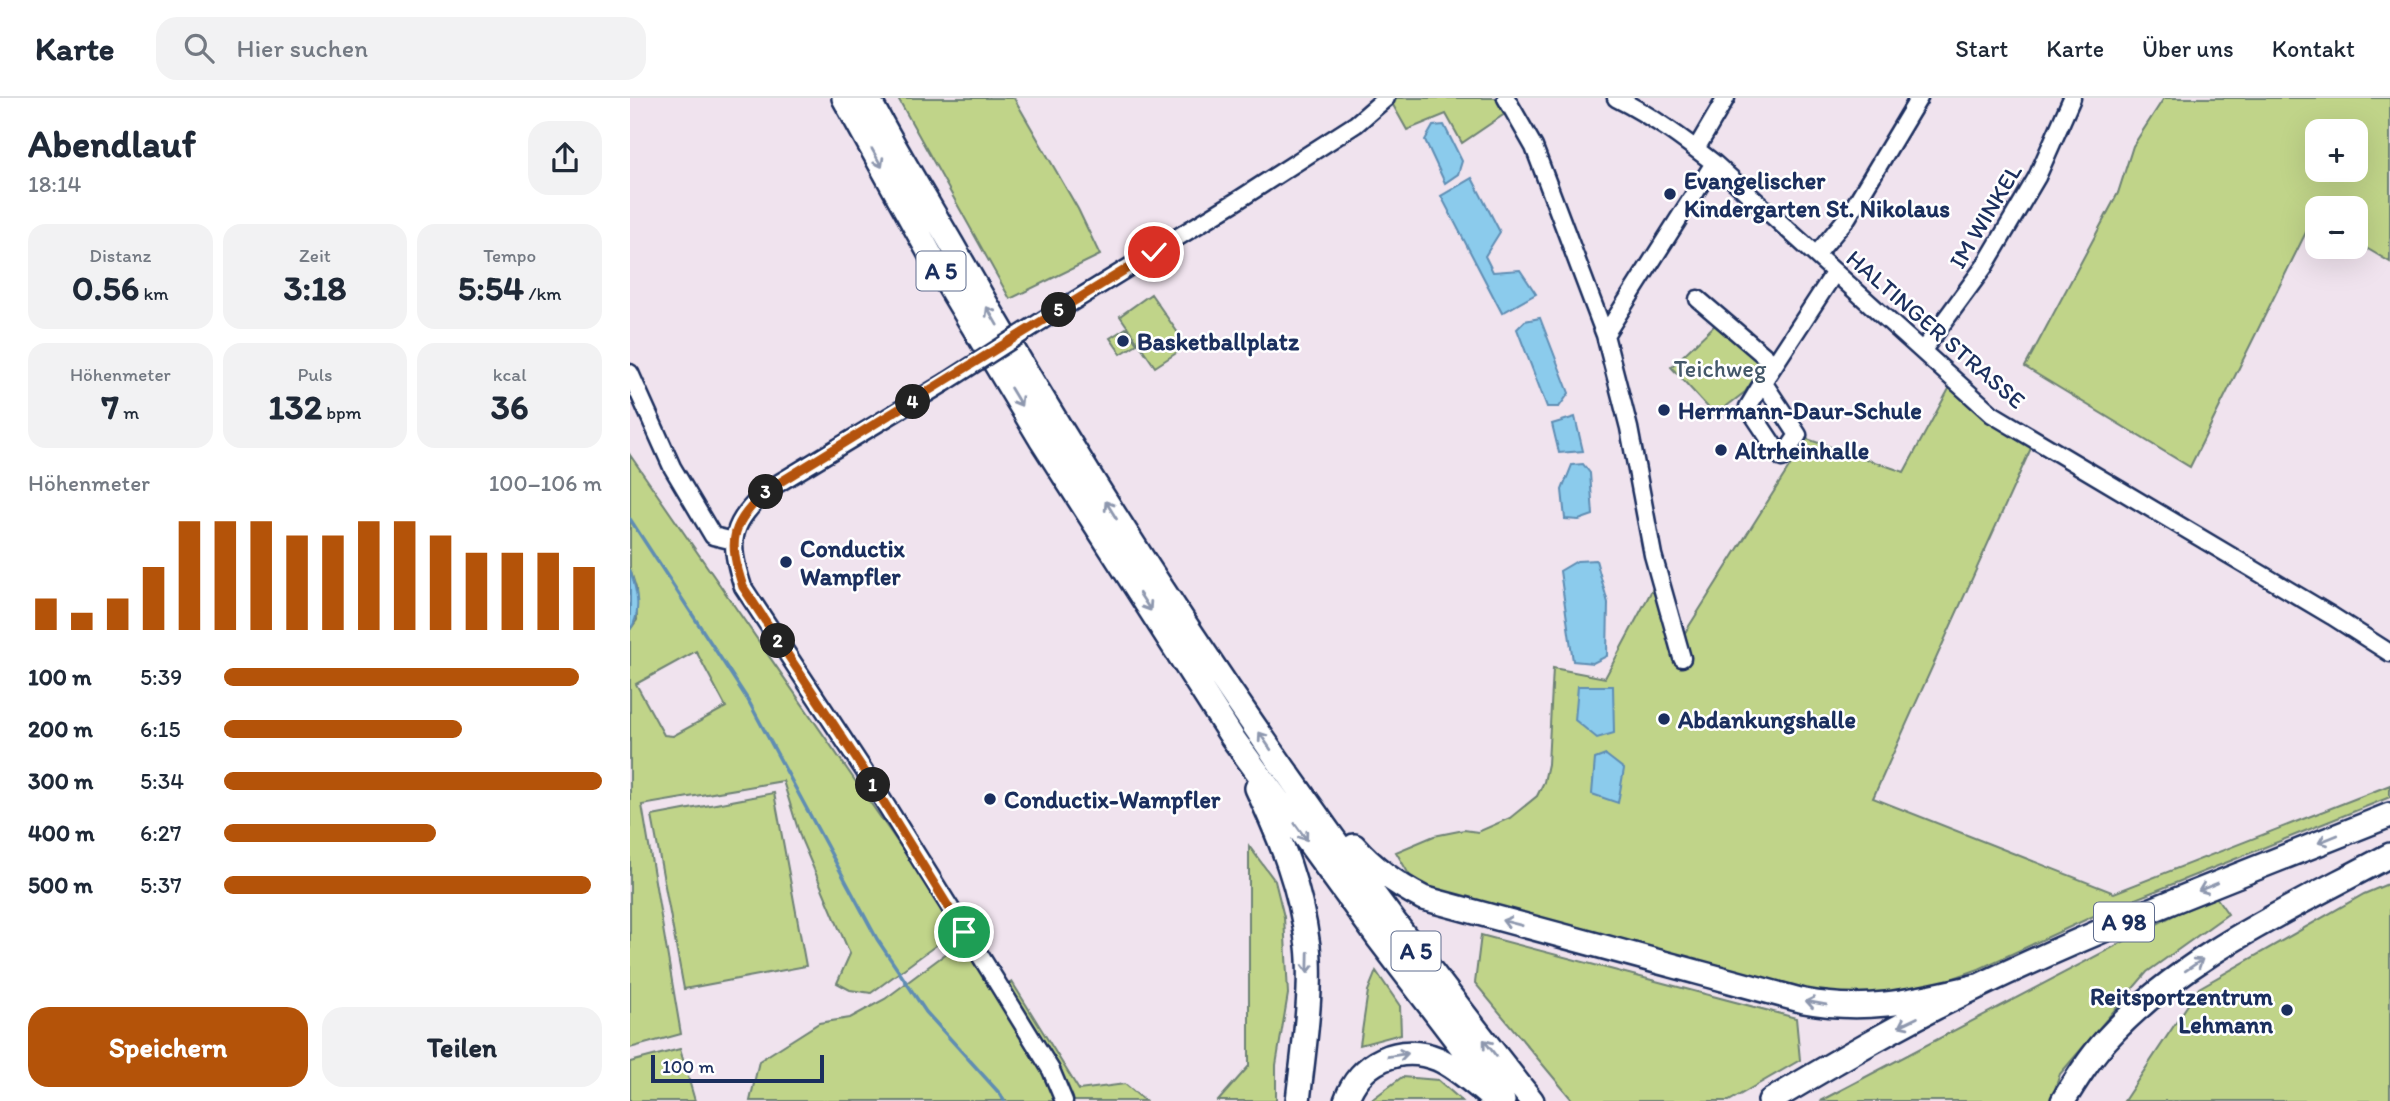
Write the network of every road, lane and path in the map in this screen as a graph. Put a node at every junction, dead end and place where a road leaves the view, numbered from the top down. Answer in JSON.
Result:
{"nodes":[{"id":1,"x":844,"y":98,"type":"edge"},
{"id":2,"x":868,"y":98,"type":"edge"},
{"id":3,"x":1386,"y":98,"type":"edge"},
{"id":4,"x":1506,"y":98,"type":"edge"},
{"id":5,"x":1616,"y":98,"type":"edge"},
{"id":6,"x":1726,"y":98,"type":"edge"},
{"id":7,"x":1918,"y":98,"type":"edge"},
{"id":8,"x":2072,"y":98,"type":"edge"},
{"id":9,"x":1696,"y":149,"type":"junction"},
{"id":10,"x":1713,"y":163,"type":"junction"},
{"id":11,"x":1816,"y":256,"type":"junction"},
{"id":12,"x":1835,"y":272,"type":"junction"},
{"id":13,"x":1698,"y":299,"type":"dead end"},
{"id":14,"x":1605,"y":335,"type":"junction"},
{"id":15,"x":1923,"y":350,"type":"junction"},
{"id":16,"x":1774,"y":365,"type":"junction"},
{"id":17,"x":630,"y":373,"type":"edge"},
{"id":18,"x":1763,"y":382,"type":"dead end"},
{"id":19,"x":736,"y":533,"type":"junction"},
{"id":20,"x":2390,"y":653,"type":"edge"},
{"id":21,"x":1682,"y":658,"type":"dead end"},
{"id":22,"x":1233,"y":737,"type":"junction"},
{"id":23,"x":1305,"y":796,"type":"junction"},
{"id":24,"x":2390,"y":814,"type":"edge"},
{"id":25,"x":2390,"y":855,"type":"edge"},
{"id":26,"x":1978,"y":986,"type":"junction"},
{"id":27,"x":1064,"y":1101,"type":"edge"},
{"id":28,"x":1298,"y":1101,"type":"edge"},
{"id":29,"x":1346,"y":1101,"type":"edge"},
{"id":30,"x":1496,"y":1101,"type":"edge"},
{"id":31,"x":1503,"y":1101,"type":"edge"},
{"id":32,"x":1532,"y":1101,"type":"edge"},
{"id":33,"x":1770,"y":1101,"type":"edge"},
{"id":34,"x":2063,"y":1101,"type":"edge"}],
"edges":[{"from":1,"to":22,"type":"highway","number":"A 5","one_way":true},
{"from":23,"to":2,"type":"highway","number":"A 5","one_way":true},
{"from":3,"to":19,"type":"street","bridge":true},
{"from":4,"to":14,"type":"street"},
{"from":5,"to":9,"type":"street","name":"HALTINGER STRASSE"},
{"from":6,"to":9,"type":"street"},
{"from":7,"to":11,"type":"street"},
{"from":8,"to":15,"type":"street","name":"IM WINKEL"},
{"from":9,"to":10,"type":"street","name":"HALTINGER STRASSE"},
{"from":10,"to":11,"type":"street","name":"HALTINGER STRASSE"},
{"from":10,"to":14,"type":"street"},
{"from":11,"to":12,"type":"street","name":"HALTINGER STRASSE"},
{"from":12,"to":15,"type":"street","name":"HALTINGER STRASSE"},
{"from":12,"to":16,"type":"street"},
{"from":13,"to":16,"type":"street"},
{"from":14,"to":21,"type":"street"},
{"from":15,"to":20,"type":"street","name":"HALTINGER STRASSE"},
{"from":16,"to":18,"type":"street"},
{"from":17,"to":19,"type":"street"},
{"from":19,"to":27,"type":"street"},
{"from":22,"to":28,"type":"highway","one_way":true},
{"from":22,"to":31,"type":"highway","number":"A 5","one_way":true},
{"from":26,"to":23,"type":"highway","one_way":true},
{"from":32,"to":23,"type":"highway","number":"A 5","one_way":true},
{"from":24,"to":26,"type":"highway","number":"A 98","one_way":true},
{"from":34,"to":25,"type":"highway","one_way":true},
{"from":26,"to":33,"type":"highway","one_way":true},
{"from":29,"to":30,"type":"highway","one_way":true}]}
